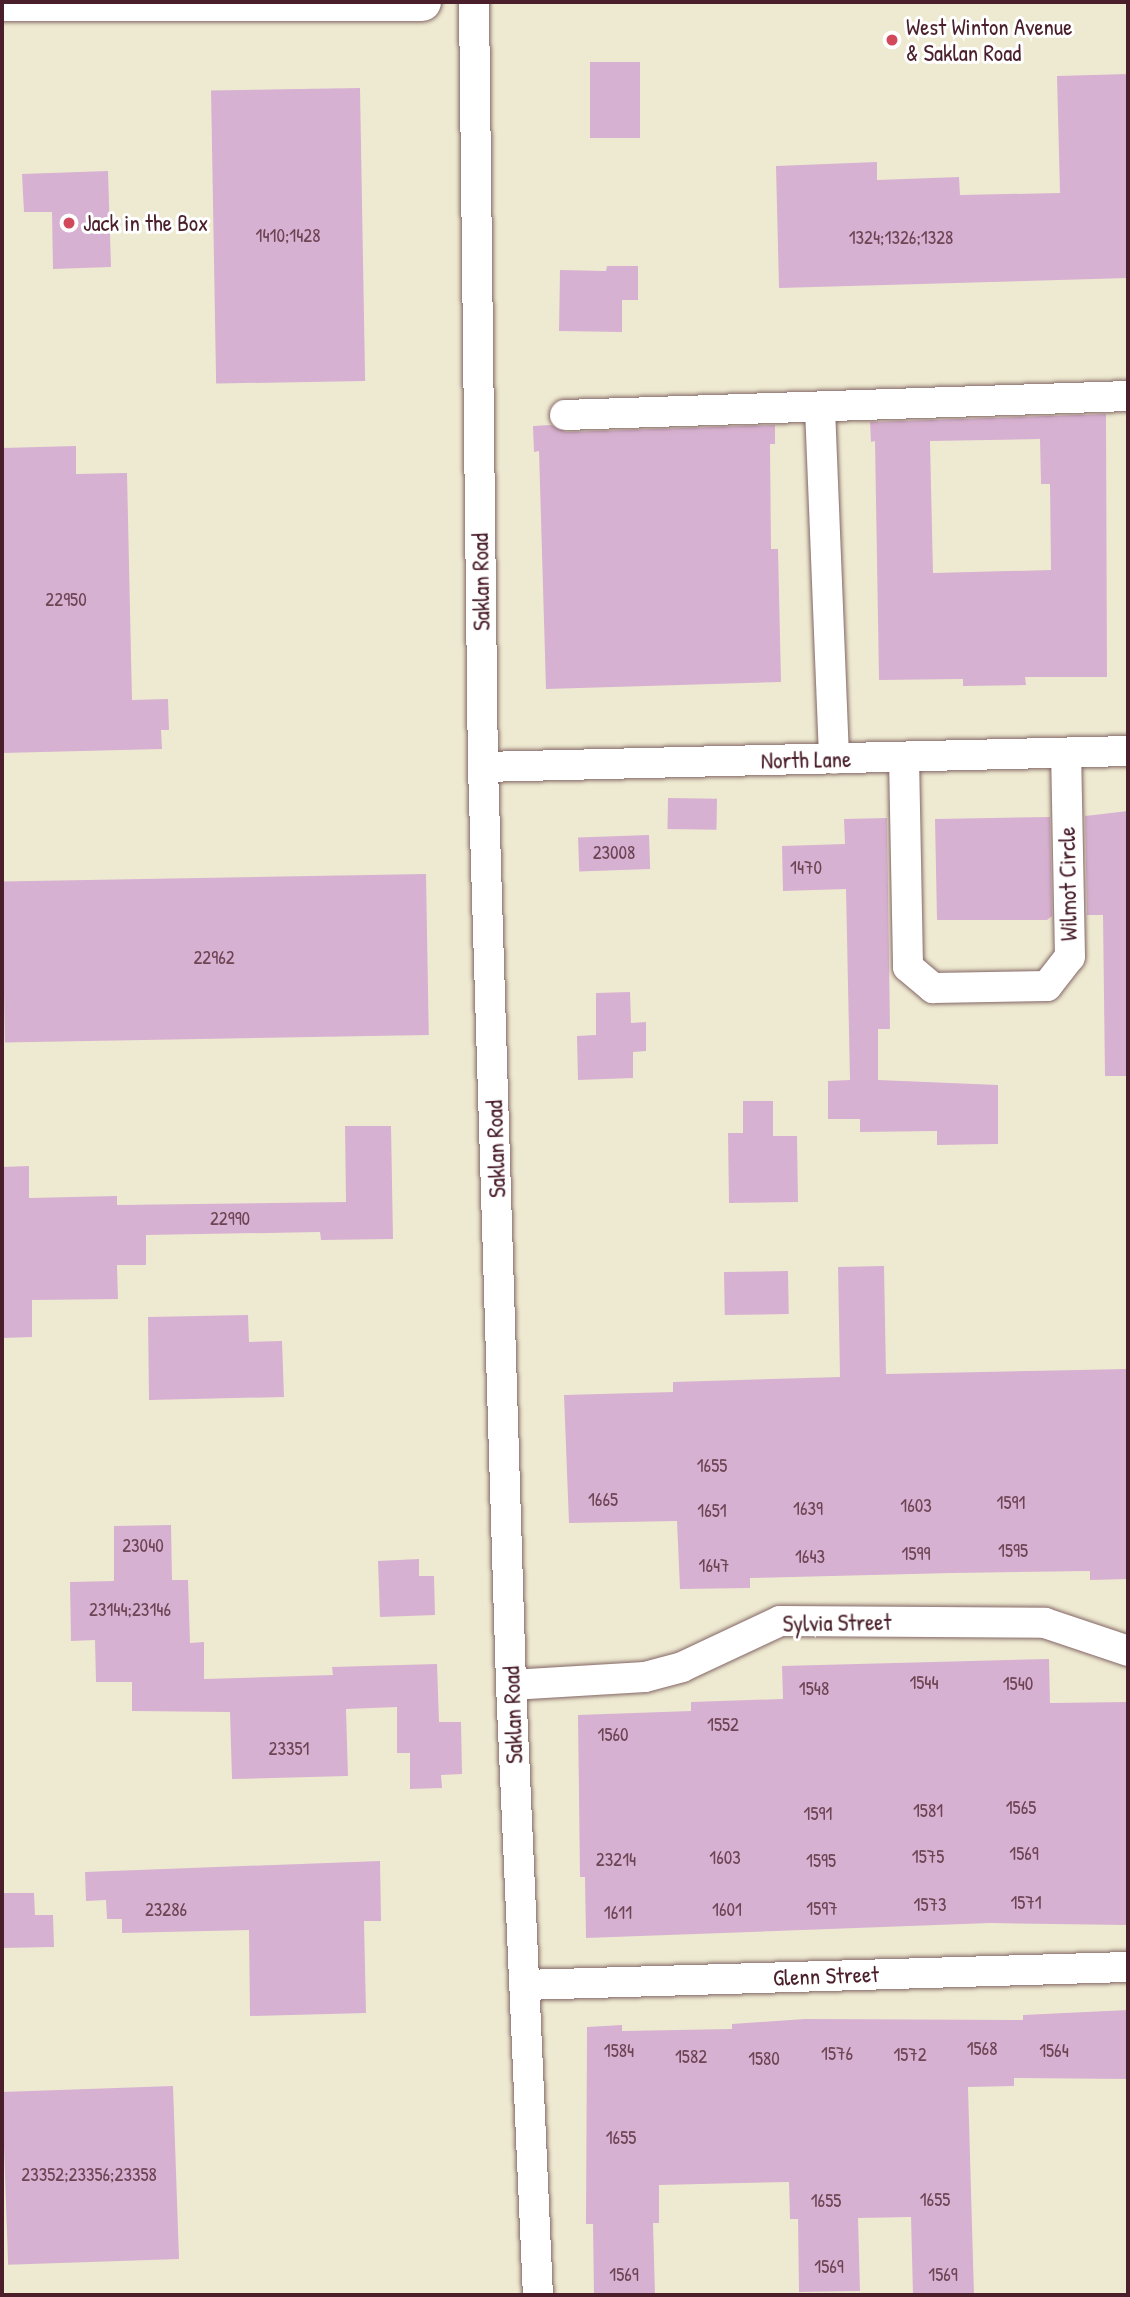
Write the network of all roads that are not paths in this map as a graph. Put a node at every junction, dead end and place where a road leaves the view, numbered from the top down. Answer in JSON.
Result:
{"nodes":[{"id":1,"x":2,"y":2,"type":"edge"},
{"id":2,"x":422,"y":2,"type":"edge"},
{"id":3,"x":474,"y":2,"type":"edge"},
{"id":4,"x":1128,"y":396,"type":"edge"},
{"id":5,"x":820,"y":408,"type":"junction"},
{"id":6,"x":565,"y":415,"type":"dead end"},
{"id":7,"x":1128,"y":751,"type":"edge"},
{"id":8,"x":1066,"y":753,"type":"junction"},
{"id":9,"x":904,"y":757,"type":"junction"},
{"id":10,"x":834,"y":759,"type":"junction"},
{"id":11,"x":483,"y":767,"type":"junction"},
{"id":12,"x":1128,"y":1651,"type":"edge"},
{"id":13,"x":511,"y":1685,"type":"junction"},
{"id":14,"x":1128,"y":1967,"type":"edge"},
{"id":15,"x":524,"y":1985,"type":"junction"},
{"id":16,"x":538,"y":2295,"type":"edge"}],
"edges":[{"from":1,"to":2,"type":"main road"},
{"from":3,"to":11,"type":"street","name":"Saklan Road"},
{"from":4,"to":5,"type":"street"},
{"from":5,"to":6,"type":"street"},
{"from":5,"to":10,"type":"street"},
{"from":7,"to":8,"type":"street","name":"North Lane"},
{"from":8,"to":9,"type":"street","name":"North Lane"},
{"from":8,"to":9,"type":"street","name":"Wilmot Circle"},
{"from":9,"to":10,"type":"street","name":"North Lane"},
{"from":10,"to":11,"type":"street","name":"North Lane"},
{"from":11,"to":13,"type":"street","name":"Saklan Road"},
{"from":12,"to":13,"type":"street","name":"Sylvia Street"},
{"from":13,"to":15,"type":"street","name":"Saklan Road"},
{"from":14,"to":15,"type":"street","name":"Glenn Street"},
{"from":15,"to":16,"type":"street","name":"Saklan Road"}]}
